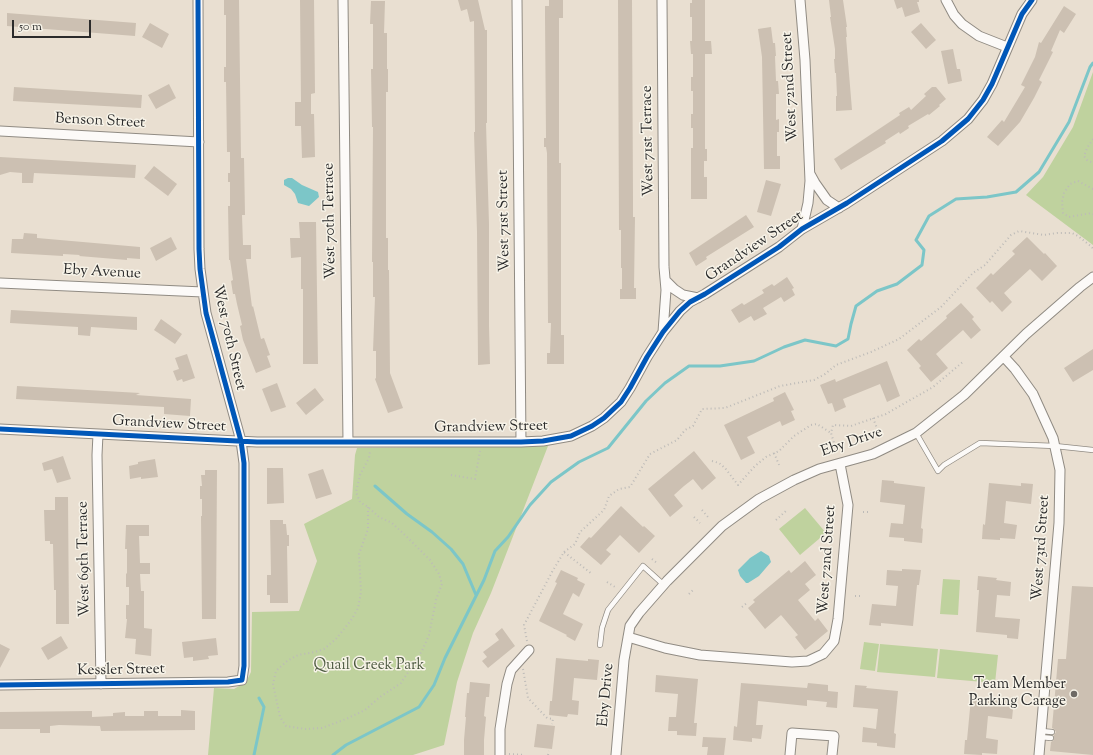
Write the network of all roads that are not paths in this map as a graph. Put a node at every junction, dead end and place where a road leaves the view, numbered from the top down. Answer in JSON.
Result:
{"nodes":[{"id":1,"x":198,"y":0,"type":"edge"},
{"id":2,"x":343,"y":0,"type":"edge"},
{"id":3,"x":517,"y":0,"type":"edge"},
{"id":4,"x":662,"y":0,"type":"edge"},
{"id":5,"x":800,"y":0,"type":"edge"},
{"id":6,"x":946,"y":0,"type":"edge"},
{"id":7,"x":1032,"y":0,"type":"edge"},
{"id":8,"x":1007,"y":47,"type":"junction"},
{"id":9,"x":0,"y":131,"type":"edge"},
{"id":10,"x":198,"y":142,"type":"junction"},
{"id":11,"x":809,"y":172,"type":"junction"},
{"id":12,"x":839,"y":208,"type":"junction"},
{"id":13,"x":802,"y":229,"type":"junction"},
{"id":14,"x":1093,"y":277,"type":"edge"},
{"id":15,"x":666,"y":281,"type":"junction"},
{"id":16,"x":0,"y":283,"type":"edge"},
{"id":17,"x":203,"y":292,"type":"junction"},
{"id":18,"x":698,"y":298,"type":"junction"},
{"id":19,"x":663,"y":332,"type":"junction"},
{"id":20,"x":1004,"y":357,"type":"junction"},
{"id":21,"x":0,"y":429,"type":"edge"},
{"id":22,"x":916,"y":433,"type":"junction"},
{"id":23,"x":98,"y":434,"type":"junction"},
{"id":24,"x":241,"y":441,"type":"junction"},
{"id":25,"x":348,"y":442,"type":"junction"},
{"id":26,"x":521,"y":442,"type":"junction"},
{"id":27,"x":1056,"y":446,"type":"junction"},
{"id":28,"x":1093,"y":450,"type":"edge"},
{"id":29,"x":840,"y":464,"type":"junction"},
{"id":30,"x":664,"y":585,"type":"junction"},
{"id":31,"x":628,"y":637,"type":"junction"},
{"id":32,"x":600,"y":645,"type":"dead end"},
{"id":33,"x":529,"y":650,"type":"road end"},
{"id":34,"x":242,"y":680,"type":"joint"},
{"id":35,"x":101,"y":684,"type":"junction"},
{"id":36,"x":0,"y":685,"type":"edge"},
{"id":37,"x":1052,"y":732,"type":"dead end"},
{"id":38,"x":1040,"y":734,"type":"junction"},
{"id":39,"x":1051,"y":738,"type":"dead end"},
{"id":40,"x":500,"y":755,"type":"edge"},
{"id":41,"x":616,"y":755,"type":"edge"},
{"id":42,"x":790,"y":755,"type":"edge"},
{"id":43,"x":832,"y":755,"type":"edge"},
{"id":44,"x":1038,"y":755,"type":"edge"}],
"edges":[{"from":1,"to":10,"type":"street","name":"West 70th Street"},
{"from":2,"to":25,"type":"street","name":"West 70th Terrace"},
{"from":3,"to":26,"type":"street","name":"West 71st Street"},
{"from":4,"to":15,"type":"street","name":"West 71st Terrace"},
{"from":5,"to":11,"type":"street","name":"West 72nd Street"},
{"from":6,"to":8,"type":"street"},
{"from":7,"to":8,"type":"street","name":"Grandview Street"},
{"from":8,"to":12,"type":"street","name":"Grandview Street"},
{"from":9,"to":10,"type":"street","name":"Benson Street"},
{"from":10,"to":17,"type":"street","name":"West 70th Street"},
{"from":11,"to":12,"type":"street","name":"West 72nd Street"},
{"from":11,"to":13,"type":"street","name":"West 72nd Street"},
{"from":12,"to":13,"type":"street","name":"Grandview Street"},
{"from":13,"to":18,"type":"street","name":"Grandview Street"},
{"from":14,"to":20,"type":"street","name":"Eby Drive"},
{"from":15,"to":18,"type":"street"},
{"from":15,"to":19,"type":"street","name":"West 71st Terrace"},
{"from":16,"to":17,"type":"street","name":"Eby Avenue"},
{"from":17,"to":24,"type":"street","name":"West 70th Street"},
{"from":18,"to":19,"type":"street","name":"Grandview Street"},
{"from":19,"to":26,"type":"street","name":"Grandview Street"},
{"from":20,"to":22,"type":"street","name":"Eby Drive"},
{"from":20,"to":27,"type":"street","name":"West 73rd Street"},
{"from":21,"to":23,"type":"street","name":"Grandview Street"},
{"from":22,"to":27,"type":"lane"},
{"from":22,"to":29,"type":"street","name":"Eby Drive"},
{"from":23,"to":24,"type":"street","name":"Grandview Street"},
{"from":23,"to":35,"type":"street","name":"West 69th Terrace"},
{"from":24,"to":25,"type":"street","name":"Grandview Street"},
{"from":24,"to":34,"type":"street","name":"West 70th Street"},
{"from":25,"to":26,"type":"street","name":"Grandview Street"},
{"from":27,"to":28,"type":"lane"},
{"from":27,"to":38,"type":"street","name":"West 73rd Street"},
{"from":29,"to":30,"type":"street","name":"Eby Drive"},
{"from":29,"to":31,"type":"street","name":"West 72nd Street"},
{"from":30,"to":31,"type":"street","name":"Eby Drive"},
{"from":30,"to":32,"type":"lane"},
{"from":31,"to":41,"type":"street","name":"Eby Drive"},
{"from":33,"to":40,"type":"street"},
{"from":34,"to":35,"type":"street","name":"Kessler Street"},
{"from":35,"to":36,"type":"street","name":"Kessler Street"},
{"from":37,"to":38,"type":"lane"},
{"from":38,"to":39,"type":"lane"},
{"from":38,"to":44,"type":"street","name":"West 73rd Street"},
{"from":42,"to":43,"type":"street"}]}
